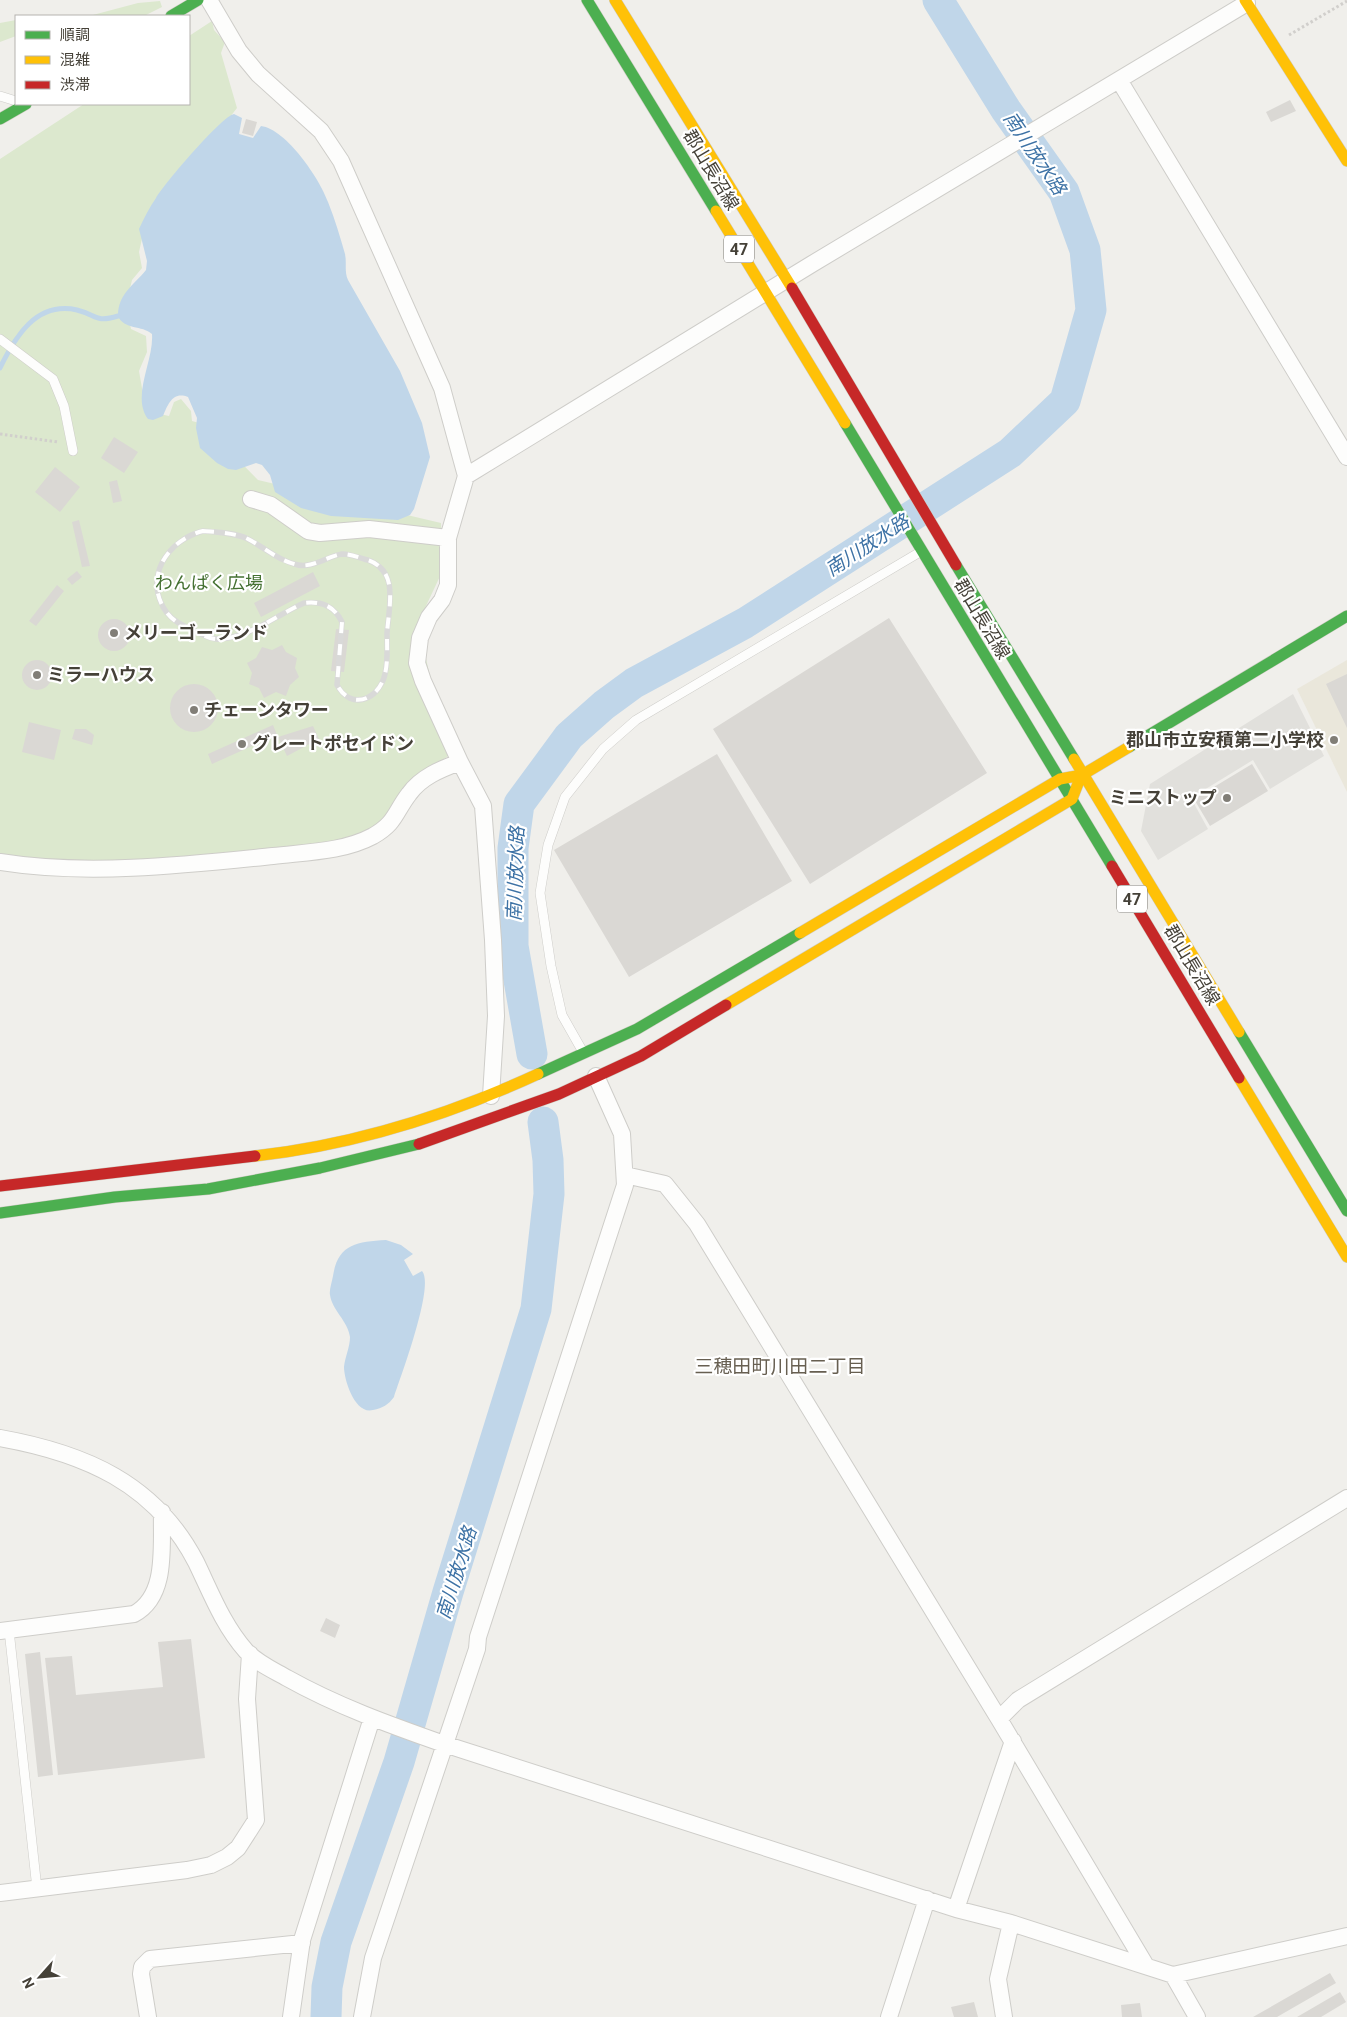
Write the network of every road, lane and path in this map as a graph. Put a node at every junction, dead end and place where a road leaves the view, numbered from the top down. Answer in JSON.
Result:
{"nodes":[{"id":1,"x":198,"y":0,"type":"edge"},
{"id":2,"x":209,"y":0,"type":"edge"},
{"id":3,"x":587,"y":0,"type":"edge"},
{"id":4,"x":615,"y":0,"type":"edge"},
{"id":5,"x":1347,"y":1,"type":"edge"},
{"id":6,"x":1246,"y":2,"type":"edge"},
{"id":7,"x":173,"y":15,"type":"edge"},
{"id":8,"x":1274,"y":44,"type":"junction"},
{"id":9,"x":1119,"y":80,"type":"junction"},
{"id":10,"x":0,"y":96,"type":"edge"},
{"id":11,"x":15,"y":101,"type":"edge"},
{"id":12,"x":24,"y":105,"type":"edge"},
{"id":13,"x":0,"y":119,"type":"edge"},
{"id":14,"x":1347,"y":161,"type":"edge"},
{"id":15,"x":787,"y":280,"type":"junction"},
{"id":16,"x":766,"y":293,"type":"junction"},
{"id":17,"x":2,"y":340,"type":"edge"},
{"id":18,"x":0,"y":434,"type":"edge"},
{"id":19,"x":72,"y":447,"type":"joint"},
{"id":20,"x":1347,"y":457,"type":"edge"},
{"id":21,"x":466,"y":476,"type":"junction"},
{"id":22,"x":251,"y":499,"type":"dead end"},
{"id":23,"x":448,"y":538,"type":"junction"},
{"id":24,"x":918,"y":547,"type":"junction"},
{"id":25,"x":1347,"y":616,"type":"edge"},
{"id":26,"x":460,"y":762,"type":"junction"},
{"id":27,"x":1082,"y":775,"type":"junction"},
{"id":28,"x":1060,"y":779,"type":"junction"},
{"id":29,"x":1072,"y":799,"type":"junction"},
{"id":30,"x":0,"y":862,"type":"edge"},
{"id":31,"x":585,"y":1055,"type":"junction"},
{"id":32,"x":596,"y":1076,"type":"junction"},
{"id":33,"x":491,"y":1096,"type":"junction"},
{"id":34,"x":625,"y":1175,"type":"junction"},
{"id":35,"x":0,"y":1186,"type":"edge"},
{"id":36,"x":1347,"y":1211,"type":"edge"},
{"id":37,"x":0,"y":1213,"type":"edge"},
{"id":38,"x":1347,"y":1257,"type":"edge"},
{"id":39,"x":0,"y":1438,"type":"edge"},
{"id":40,"x":1347,"y":1498,"type":"edge"},
{"id":41,"x":162,"y":1512,"type":"junction"},
{"id":42,"x":4,"y":1631,"type":"edge"},
{"id":43,"x":250,"y":1654,"type":"junction"},
{"id":44,"x":999,"y":1718,"type":"junction"},
{"id":45,"x":377,"y":1720,"type":"junction"},
{"id":46,"x":1013,"y":1741,"type":"junction"},
{"id":47,"x":439,"y":1742,"type":"junction"},
{"id":48,"x":37,"y":1889,"type":"junction"},
{"id":49,"x":0,"y":1893,"type":"edge"},
{"id":50,"x":927,"y":1899,"type":"junction"},
{"id":51,"x":956,"y":1909,"type":"junction"},
{"id":52,"x":1010,"y":1923,"type":"junction"},
{"id":53,"x":1347,"y":1936,"type":"edge"},
{"id":54,"x":302,"y":1944,"type":"junction"},
{"id":55,"x":1145,"y":1964,"type":"junction"},
{"id":56,"x":1173,"y":1974,"type":"junction"},
{"id":57,"x":148,"y":2017,"type":"edge"},
{"id":58,"x":291,"y":2017,"type":"edge"},
{"id":59,"x":362,"y":2017,"type":"edge"},
{"id":60,"x":889,"y":2017,"type":"edge"},
{"id":61,"x":1004,"y":2017,"type":"edge"},
{"id":62,"x":1197,"y":2017,"type":"edge"}],
"edges":[{"from":1,"to":7,"type":"street"},
{"from":2,"to":21,"type":"street"},
{"from":3,"to":16,"type":"street","name":"郡山長沼線","number":"47"},
{"from":4,"to":15,"type":"street","name":"郡山長沼線","number":"47"},
{"from":5,"to":8,"type":"path"},
{"from":6,"to":8,"type":"street"},
{"from":6,"to":9,"type":"street"},
{"from":8,"to":14,"type":"street"},
{"from":9,"to":15,"type":"street"},
{"from":9,"to":20,"type":"street"},
{"from":10,"to":11,"type":"lane"},
{"from":12,"to":13,"type":"street"},
{"from":15,"to":16,"type":"street"},
{"from":15,"to":27,"type":"street","name":"郡山長沼線","number":"47"},
{"from":16,"to":21,"type":"street"},
{"from":16,"to":24,"type":"street","name":"郡山長沼線","number":"47"},
{"from":17,"to":19,"type":"lane"},
{"from":18,"to":19,"type":"path"},
{"from":21,"to":23,"type":"street"},
{"from":22,"to":23,"type":"street"},
{"from":23,"to":26,"type":"street"},
{"from":24,"to":28,"type":"street","name":"郡山長沼線","number":"47"},
{"from":24,"to":31,"type":"lane"},
{"from":25,"to":27,"type":"street"},
{"from":26,"to":30,"type":"street"},
{"from":26,"to":33,"type":"street"},
{"from":27,"to":28,"type":"street"},
{"from":27,"to":29,"type":"street"},
{"from":27,"to":36,"type":"street","name":"郡山長沼線","number":"47"},
{"from":28,"to":29,"type":"street","name":"郡山長沼線","number":"47"},
{"from":28,"to":31,"type":"street"},
{"from":29,"to":32,"type":"street"},
{"from":29,"to":38,"type":"street","name":"郡山長沼線","number":"47"},
{"from":31,"to":33,"type":"street"},
{"from":32,"to":34,"type":"street"},
{"from":32,"to":37,"type":"street"},
{"from":33,"to":35,"type":"street"},
{"from":34,"to":44,"type":"street"},
{"from":34,"to":47,"type":"street"},
{"from":39,"to":41,"type":"street"},
{"from":40,"to":44,"type":"street"},
{"from":41,"to":42,"type":"street"},
{"from":41,"to":43,"type":"street"},
{"from":42,"to":48,"type":"lane"},
{"from":43,"to":45,"type":"street"},
{"from":43,"to":48,"type":"street"},
{"from":44,"to":46,"type":"street"},
{"from":45,"to":47,"type":"street"},
{"from":45,"to":54,"type":"street"},
{"from":46,"to":51,"type":"street"},
{"from":46,"to":55,"type":"street"},
{"from":47,"to":50,"type":"street"},
{"from":47,"to":59,"type":"street"},
{"from":48,"to":49,"type":"street"},
{"from":50,"to":51,"type":"street"},
{"from":50,"to":60,"type":"street"},
{"from":51,"to":52,"type":"street"},
{"from":52,"to":55,"type":"street"},
{"from":52,"to":61,"type":"street"},
{"from":53,"to":56,"type":"street"},
{"from":54,"to":57,"type":"street"},
{"from":54,"to":58,"type":"street"},
{"from":55,"to":56,"type":"street"},
{"from":56,"to":62,"type":"street"}]}
